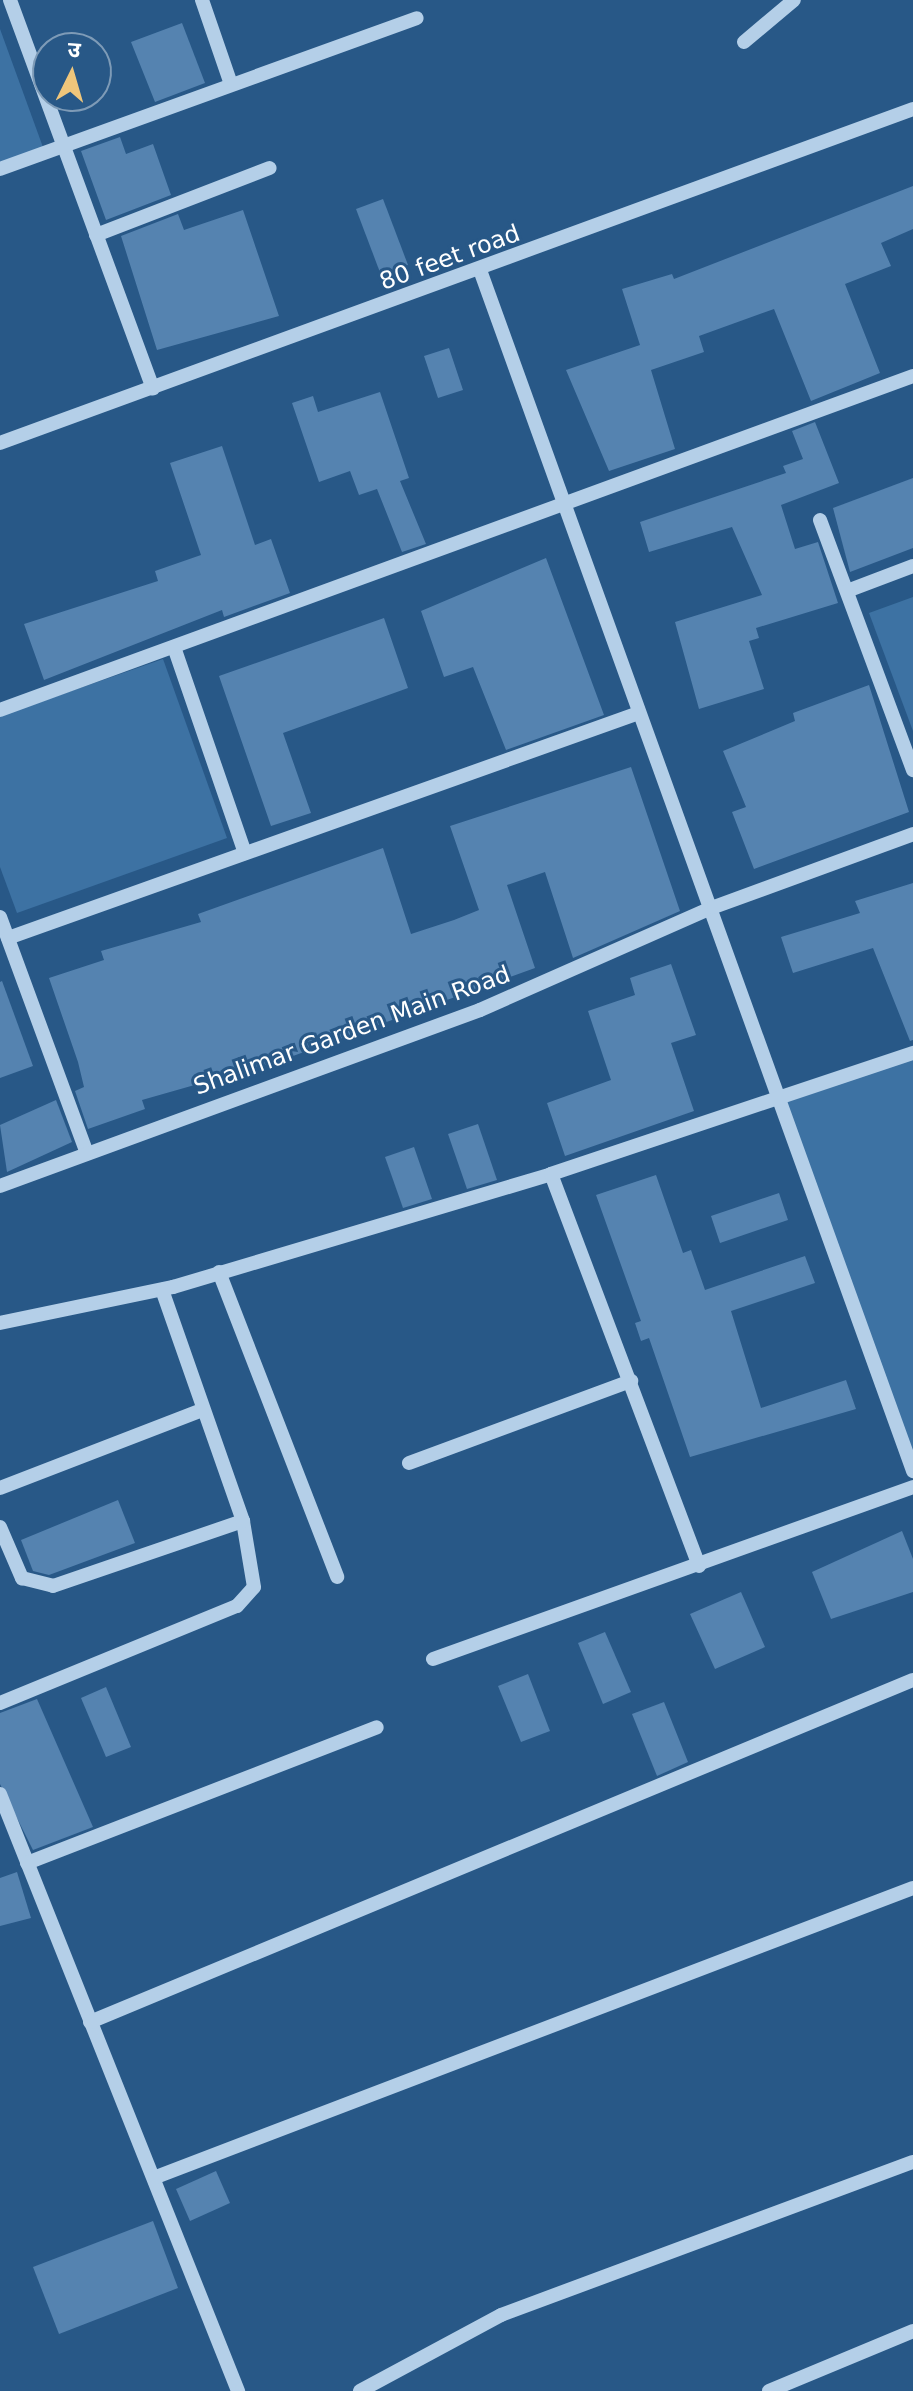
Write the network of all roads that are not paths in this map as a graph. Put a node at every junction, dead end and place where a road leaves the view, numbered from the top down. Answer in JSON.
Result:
{"nodes":[{"id":1,"x":10,"y":0,"type":"edge"},
{"id":2,"x":202,"y":0,"type":"edge"},
{"id":3,"x":794,"y":0,"type":"edge"},
{"id":4,"x":417,"y":18,"type":"dead end"},
{"id":5,"x":744,"y":42,"type":"dead end"},
{"id":6,"x":231,"y":84,"type":"junction"},
{"id":7,"x":913,"y":109,"type":"edge"},
{"id":8,"x":64,"y":146,"type":"junction"},
{"id":9,"x":270,"y":168,"type":"dead end"},
{"id":10,"x":0,"y":169,"type":"edge"},
{"id":11,"x":96,"y":235,"type":"junction"},
{"id":12,"x":480,"y":270,"type":"junction"},
{"id":13,"x":913,"y":376,"type":"edge"},
{"id":14,"x":153,"y":388,"type":"junction"},
{"id":15,"x":0,"y":443,"type":"edge"},
{"id":16,"x":564,"y":504,"type":"junction"},
{"id":17,"x":820,"y":520,"type":"dead end"},
{"id":18,"x":913,"y":566,"type":"edge"},
{"id":19,"x":847,"y":591,"type":"junction"},
{"id":20,"x":174,"y":647,"type":"junction"},
{"id":21,"x":0,"y":710,"type":"edge"},
{"id":22,"x":639,"y":713,"type":"junction"},
{"id":23,"x":913,"y":770,"type":"edge"},
{"id":24,"x":913,"y":834,"type":"edge"},
{"id":25,"x":245,"y":853,"type":"junction"},
{"id":26,"x":714,"y":907,"type":"junction"},
{"id":27,"x":0,"y":917,"type":"edge"},
{"id":28,"x":8,"y":938,"type":"junction"},
{"id":29,"x":913,"y":1053,"type":"edge"},
{"id":30,"x":777,"y":1100,"type":"junction"},
{"id":31,"x":87,"y":1154,"type":"junction"},
{"id":32,"x":551,"y":1174,"type":"junction"},
{"id":33,"x":0,"y":1186,"type":"edge"},
{"id":34,"x":219,"y":1272,"type":"junction"},
{"id":35,"x":162,"y":1290,"type":"junction"},
{"id":36,"x":0,"y":1323,"type":"edge"},
{"id":37,"x":631,"y":1381,"type":"junction"},
{"id":38,"x":202,"y":1410,"type":"junction"},
{"id":39,"x":409,"y":1463,"type":"dead end"},
{"id":40,"x":913,"y":1471,"type":"edge"},
{"id":41,"x":913,"y":1487,"type":"edge"},
{"id":42,"x":0,"y":1488,"type":"edge"},
{"id":43,"x":243,"y":1521,"type":"junction"},
{"id":44,"x":0,"y":1527,"type":"edge"},
{"id":45,"x":699,"y":1566,"type":"junction"},
{"id":46,"x":337,"y":1577,"type":"dead end"},
{"id":47,"x":433,"y":1659,"type":"dead end"},
{"id":48,"x":913,"y":1680,"type":"edge"},
{"id":49,"x":0,"y":1703,"type":"edge"},
{"id":50,"x":377,"y":1727,"type":"dead end"},
{"id":51,"x":0,"y":1794,"type":"edge"},
{"id":52,"x":27,"y":1863,"type":"junction"},
{"id":53,"x":913,"y":1888,"type":"edge"},
{"id":54,"x":90,"y":2022,"type":"junction"},
{"id":55,"x":913,"y":2162,"type":"edge"},
{"id":56,"x":156,"y":2177,"type":"junction"},
{"id":57,"x":913,"y":2331,"type":"edge"},
{"id":58,"x":238,"y":2391,"type":"edge"},
{"id":59,"x":360,"y":2391,"type":"edge"},
{"id":60,"x":769,"y":2391,"type":"edge"}],
"edges":[{"from":1,"to":8,"type":"street"},
{"from":2,"to":6,"type":"street"},
{"from":3,"to":5,"type":"street"},
{"from":4,"to":6,"type":"street"},
{"from":6,"to":8,"type":"street"},
{"from":7,"to":12,"type":"street","name":"80 feet road"},
{"from":8,"to":10,"type":"street"},
{"from":8,"to":11,"type":"street"},
{"from":9,"to":11,"type":"street"},
{"from":11,"to":14,"type":"street"},
{"from":12,"to":14,"type":"street","name":"80 feet road"},
{"from":12,"to":16,"type":"street"},
{"from":13,"to":16,"type":"street"},
{"from":14,"to":15,"type":"street","name":"80 feet road"},
{"from":16,"to":20,"type":"street"},
{"from":16,"to":22,"type":"street"},
{"from":17,"to":19,"type":"street"},
{"from":18,"to":19,"type":"street"},
{"from":19,"to":23,"type":"street"},
{"from":20,"to":21,"type":"street"},
{"from":20,"to":25,"type":"street"},
{"from":22,"to":25,"type":"street"},
{"from":22,"to":26,"type":"street"},
{"from":24,"to":26,"type":"street","name":"Shalimar Garden Main Road"},
{"from":25,"to":28,"type":"street"},
{"from":26,"to":30,"type":"street"},
{"from":26,"to":31,"type":"street","name":"Shalimar Garden Main Road"},
{"from":27,"to":28,"type":"street"},
{"from":28,"to":31,"type":"street"},
{"from":29,"to":30,"type":"street"},
{"from":30,"to":32,"type":"street"},
{"from":30,"to":40,"type":"street"},
{"from":31,"to":33,"type":"street","name":"Shalimar Garden Main Road"},
{"from":32,"to":34,"type":"street"},
{"from":32,"to":37,"type":"street"},
{"from":34,"to":35,"type":"street"},
{"from":34,"to":46,"type":"street"},
{"from":35,"to":36,"type":"street"},
{"from":35,"to":38,"type":"street"},
{"from":37,"to":39,"type":"street"},
{"from":37,"to":45,"type":"street"},
{"from":38,"to":42,"type":"street"},
{"from":38,"to":43,"type":"street"},
{"from":41,"to":45,"type":"street"},
{"from":43,"to":44,"type":"street"},
{"from":43,"to":49,"type":"street"},
{"from":45,"to":47,"type":"street"},
{"from":48,"to":54,"type":"street"},
{"from":50,"to":52,"type":"street"},
{"from":51,"to":52,"type":"street"},
{"from":52,"to":54,"type":"street"},
{"from":53,"to":56,"type":"street"},
{"from":54,"to":56,"type":"street"},
{"from":55,"to":59,"type":"street"},
{"from":56,"to":58,"type":"street"},
{"from":57,"to":60,"type":"street"}]}
